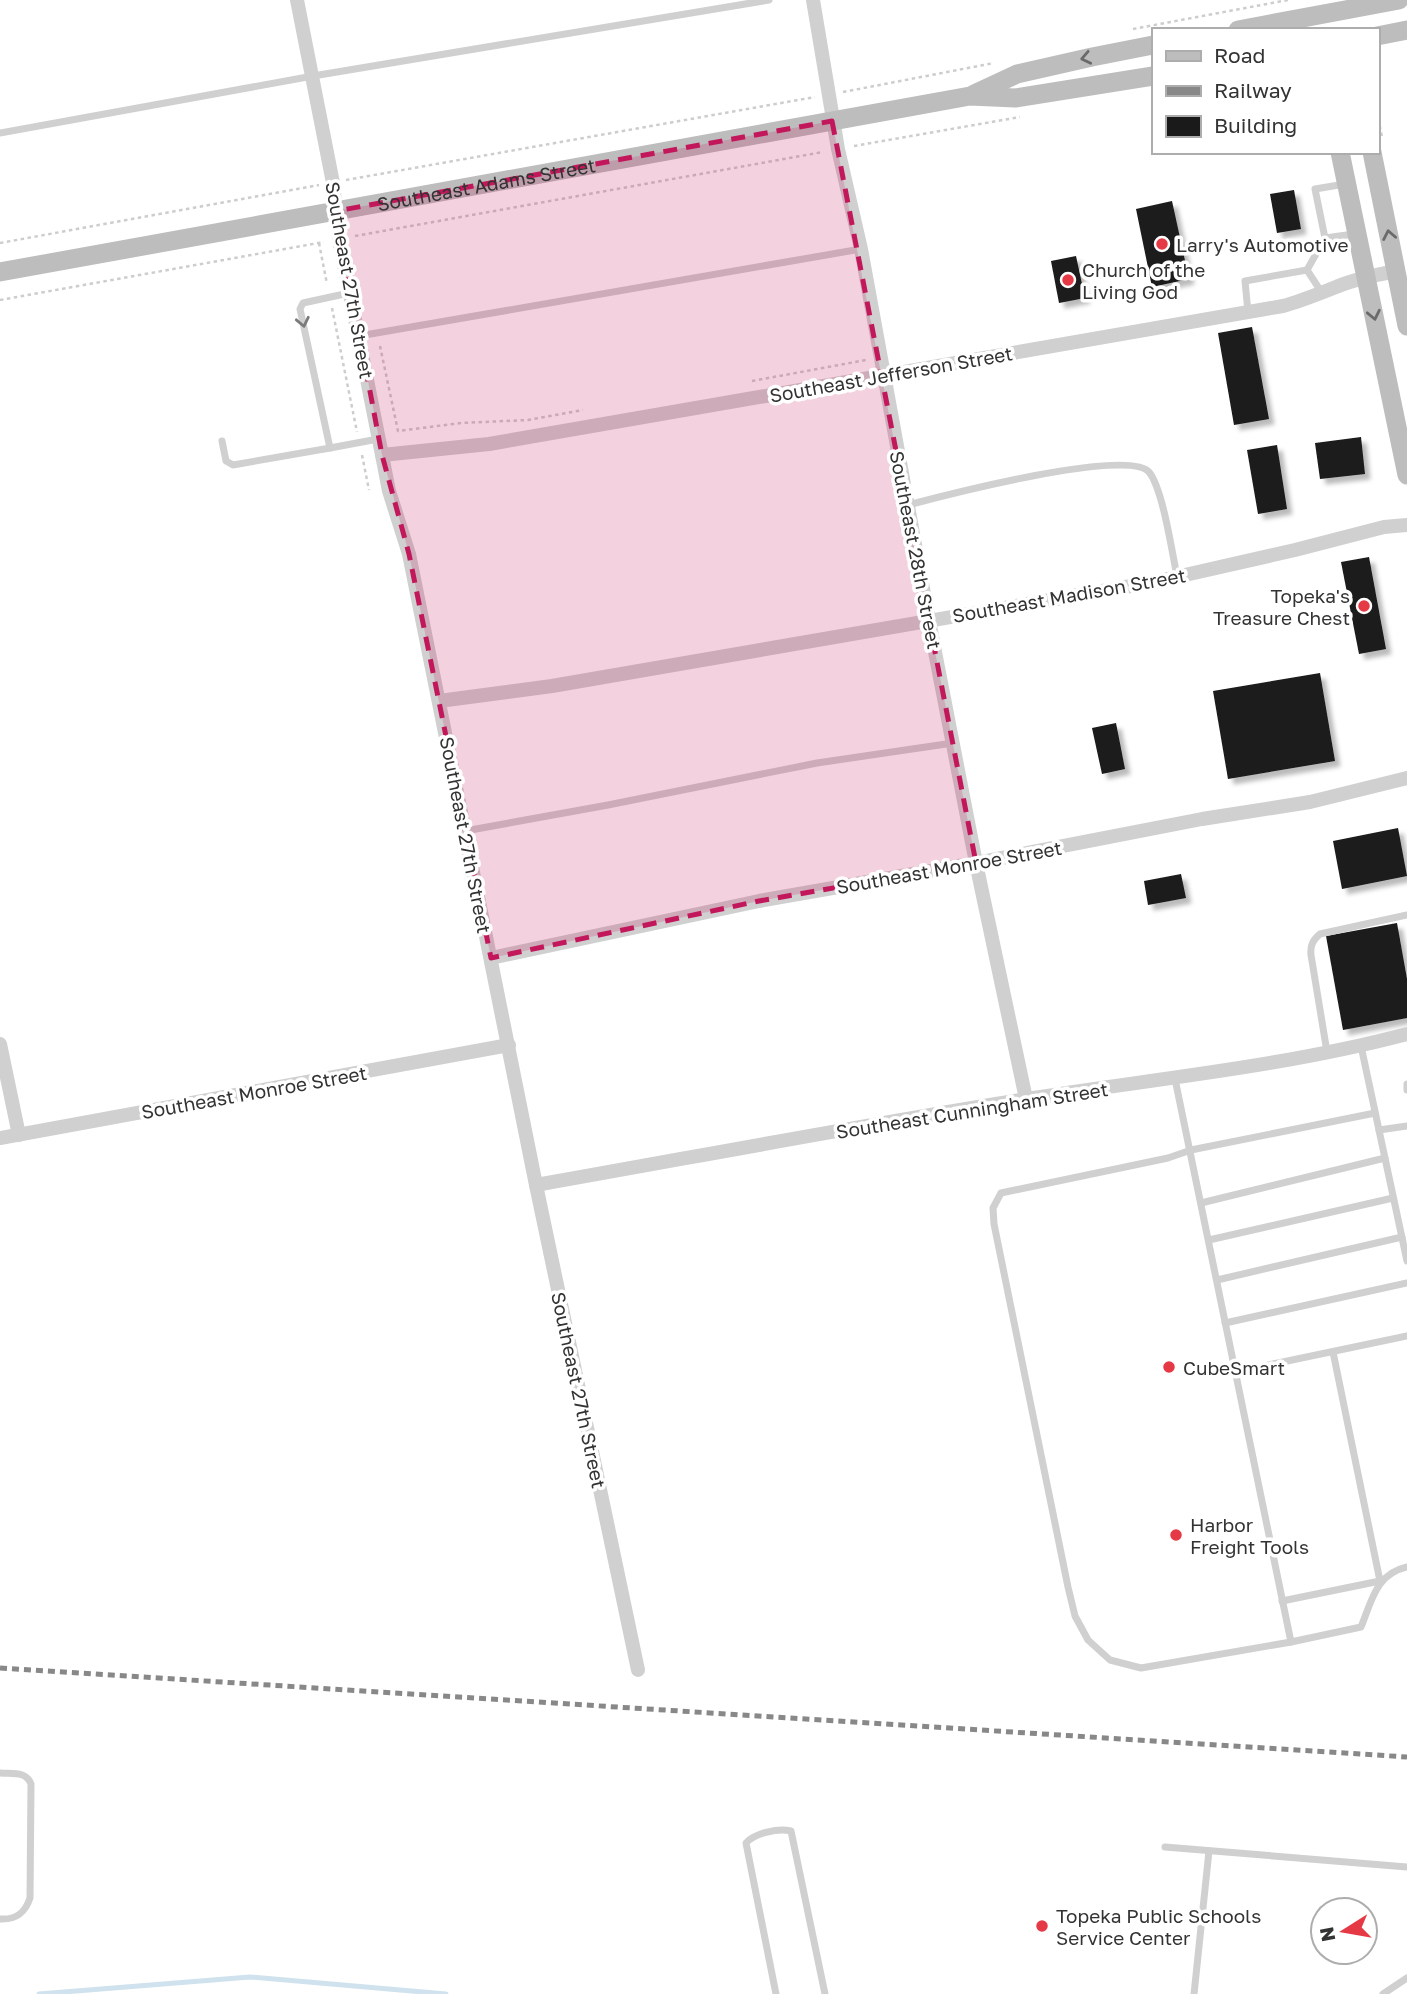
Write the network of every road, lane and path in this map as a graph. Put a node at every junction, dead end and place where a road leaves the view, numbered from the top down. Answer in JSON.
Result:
{"nodes":[{"id":1,"x":297,"y":0,"type":"edge"},
{"id":2,"x":769,"y":0,"type":"edge"},
{"id":3,"x":813,"y":0,"type":"edge"},
{"id":4,"x":1288,"y":0,"type":"edge"},
{"id":5,"x":1399,"y":0,"type":"edge"},
{"id":6,"x":1342,"y":5,"type":"edge"},
{"id":7,"x":1312,"y":15,"type":"edge"},
{"id":8,"x":1248,"y":28,"type":"edge"},
{"id":9,"x":1347,"y":28,"type":"edge"},
{"id":10,"x":1129,"y":30,"type":"dead end"},
{"id":11,"x":1407,"y":30,"type":"edge"},
{"id":12,"x":1379,"y":36,"type":"edge"},
{"id":13,"x":1152,"y":45,"type":"edge"},
{"id":14,"x":997,"y":63,"type":"dead end"},
{"id":15,"x":313,"y":76,"type":"junction"},
{"id":16,"x":1152,"y":76,"type":"edge"},
{"id":17,"x":828,"y":94,"type":"junction"},
{"id":18,"x":970,"y":96,"type":"junction"},
{"id":19,"x":1029,"y":116,"type":"dead end"},
{"id":20,"x":832,"y":121,"type":"junction"},
{"id":21,"x":0,"y":133,"type":"edge"},
{"id":22,"x":838,"y":149,"type":"junction"},
{"id":23,"x":1340,"y":154,"type":"edge"},
{"id":24,"x":1372,"y":154,"type":"edge"},
{"id":25,"x":333,"y":183,"type":"junction"},
{"id":26,"x":1347,"y":184,"type":"junction"},
{"id":27,"x":336,"y":211,"type":"junction"},
{"id":28,"x":1356,"y":233,"type":"junction"},
{"id":29,"x":1325,"y":238,"type":"junction"},
{"id":30,"x":339,"y":239,"type":"junction"},
{"id":31,"x":0,"y":243,"type":"edge"},
{"id":32,"x":319,"y":243,"type":"junction"},
{"id":33,"x":861,"y":249,"type":"junction"},
{"id":34,"x":1401,"y":269,"type":"edge"},
{"id":35,"x":1307,"y":270,"type":"junction"},
{"id":36,"x":0,"y":272,"type":"edge"},
{"id":37,"x":1366,"y":277,"type":"junction"},
{"id":38,"x":350,"y":293,"type":"junction"},
{"id":39,"x":1322,"y":293,"type":"junction"},
{"id":40,"x":330,"y":297,"type":"junction"},
{"id":41,"x":0,"y":300,"type":"edge"},
{"id":42,"x":1248,"y":312,"type":"junction"},
{"id":43,"x":1407,"y":326,"type":"edge"},
{"id":44,"x":359,"y":337,"type":"junction"},
{"id":45,"x":379,"y":339,"type":"dead end"},
{"id":46,"x":873,"y":359,"type":"dead end"},
{"id":47,"x":883,"y":375,"type":"junction"},
{"id":48,"x":743,"y":383,"type":"dead end"},
{"id":49,"x":583,"y":411,"type":"dead end"},
{"id":50,"x":378,"y":439,"type":"junction"},
{"id":51,"x":222,"y":440,"type":"dead end"},
{"id":52,"x":359,"y":442,"type":"junction"},
{"id":53,"x":330,"y":447,"type":"junction"},
{"id":54,"x":382,"y":455,"type":"junction"},
{"id":55,"x":1407,"y":475,"type":"edge"},
{"id":56,"x":369,"y":490,"type":"dead end"},
{"id":57,"x":907,"y":505,"type":"junction"},
{"id":58,"x":1407,"y":525,"type":"edge"},
{"id":59,"x":1177,"y":576,"type":"junction"},
{"id":60,"x":929,"y":621,"type":"junction"},
{"id":61,"x":439,"y":701,"type":"junction"},
{"id":62,"x":953,"y":743,"type":"junction"},
{"id":63,"x":1407,"y":778,"type":"edge"},
{"id":64,"x":465,"y":831,"type":"junction"},
{"id":65,"x":976,"y":863,"type":"junction"},
{"id":66,"x":1407,"y":915,"type":"edge"},
{"id":67,"x":491,"y":958,"type":"junction"},
{"id":68,"x":1407,"y":1034,"type":"edge"},
{"id":69,"x":0,"y":1044,"type":"edge"},
{"id":70,"x":509,"y":1045,"type":"junction"},
{"id":71,"x":1361,"y":1045,"type":"junction"},
{"id":72,"x":1327,"y":1052,"type":"junction"},
{"id":73,"x":1175,"y":1079,"type":"junction"},
{"id":74,"x":1407,"y":1084,"type":"edge"},
{"id":75,"x":1407,"y":1090,"type":"edge"},
{"id":76,"x":1026,"y":1099,"type":"junction"},
{"id":77,"x":1375,"y":1113,"type":"junction"},
{"id":78,"x":1407,"y":1126,"type":"edge"},
{"id":79,"x":1379,"y":1130,"type":"junction"},
{"id":80,"x":19,"y":1135,"type":"junction"},
{"id":81,"x":0,"y":1138,"type":"edge"},
{"id":82,"x":1191,"y":1150,"type":"junction"},
{"id":83,"x":1385,"y":1158,"type":"junction"},
{"id":84,"x":536,"y":1185,"type":"junction"},
{"id":85,"x":1393,"y":1198,"type":"junction"},
{"id":86,"x":1201,"y":1203,"type":"junction"},
{"id":87,"x":1402,"y":1237,"type":"junction"},
{"id":88,"x":1209,"y":1240,"type":"junction"},
{"id":89,"x":1407,"y":1261,"type":"edge"},
{"id":90,"x":1217,"y":1280,"type":"junction"},
{"id":91,"x":1407,"y":1283,"type":"edge"},
{"id":92,"x":1225,"y":1323,"type":"junction"},
{"id":93,"x":1407,"y":1336,"type":"edge"},
{"id":94,"x":1333,"y":1352,"type":"junction"},
{"id":95,"x":1235,"y":1372,"type":"junction"},
{"id":96,"x":1407,"y":1567,"type":"edge"},
{"id":97,"x":1380,"y":1581,"type":"junction"},
{"id":98,"x":1282,"y":1601,"type":"junction"},
{"id":99,"x":1291,"y":1642,"type":"junction"},
{"id":100,"x":638,"y":1670,"type":"dead end"},
{"id":101,"x":0,"y":1773,"type":"edge"},
{"id":102,"x":1165,"y":1847,"type":"dead end"},
{"id":103,"x":1209,"y":1851,"type":"junction"},
{"id":104,"x":1407,"y":1867,"type":"edge"},
{"id":105,"x":0,"y":1919,"type":"edge"},
{"id":106,"x":1407,"y":1978,"type":"edge"},
{"id":107,"x":776,"y":1994,"type":"edge"},
{"id":108,"x":825,"y":1994,"type":"edge"},
{"id":109,"x":1194,"y":1994,"type":"edge"},
{"id":110,"x":1383,"y":1994,"type":"edge"}],
"edges":[{"from":1,"to":15,"type":"street","name":"Southeast 27th Street"},
{"from":2,"to":15,"type":"lane"},
{"from":3,"to":17,"type":"street","name":"Southeast 28th Street"},
{"from":4,"to":10,"type":"path"},
{"from":5,"to":6,"type":"main road"},
{"from":6,"to":7,"type":"main road"},
{"from":6,"to":9,"type":"main road"},
{"from":7,"to":8,"type":"main road"},
{"from":11,"to":12,"type":"main road"},
{"from":13,"to":18,"type":"main road","name":"Southeast Adams Street","one_way":true},
{"from":14,"to":17,"type":"path"},
{"from":15,"to":21,"type":"lane"},
{"from":15,"to":25,"type":"street","name":"Southeast 27th Street"},
{"from":16,"to":18,"type":"main road","name":"Southeast Adams Street"},
{"from":17,"to":20,"type":"street","name":"Southeast 28th Street"},
{"from":17,"to":25,"type":"path"},
{"from":18,"to":20,"type":"main road","name":"Southeast Adams Street"},
{"from":19,"to":22,"type":"path"},
{"from":20,"to":22,"type":"street","name":"Southeast 28th Street"},
{"from":20,"to":27,"type":"main road","name":"Southeast Adams Street"},
{"from":22,"to":30,"type":"path"},
{"from":22,"to":33,"type":"street","name":"Southeast 28th Street"},
{"from":23,"to":26,"type":"main road"},
{"from":34,"to":24,"type":"main road","one_way":true},
{"from":25,"to":27,"type":"street","name":"Southeast 27th Street"},
{"from":25,"to":31,"type":"path"},
{"from":26,"to":28,"type":"main road"},
{"from":26,"to":29,"type":"lane"},
{"from":27,"to":30,"type":"street","name":"Southeast 27th Street"},
{"from":27,"to":36,"type":"main road","name":"Southeast Adams Street"},
{"from":28,"to":29,"type":"lane"},
{"from":28,"to":37,"type":"main road"},
{"from":29,"to":35,"type":"lane"},
{"from":30,"to":32,"type":"path"},
{"from":30,"to":38,"type":"street","name":"Southeast 27th Street"},
{"from":32,"to":40,"type":"path"},
{"from":32,"to":41,"type":"path"},
{"from":33,"to":44,"type":"lane"},
{"from":33,"to":47,"type":"street","name":"Southeast 28th Street"},
{"from":34,"to":37,"type":"street","name":"Southeast Jefferson Street"},
{"from":34,"to":43,"type":"main road"},
{"from":35,"to":39,"type":"lane"},
{"from":35,"to":42,"type":"lane"},
{"from":37,"to":39,"type":"street","name":"Southeast Jefferson Street"},
{"from":37,"to":55,"type":"main road","one_way":true},
{"from":38,"to":40,"type":"lane"},
{"from":38,"to":44,"type":"street","name":"Southeast 27th Street"},
{"from":39,"to":42,"type":"street","name":"Southeast Jefferson Street"},
{"from":40,"to":52,"type":"path"},
{"from":40,"to":53,"type":"lane","one_way":true},
{"from":42,"to":47,"type":"street","name":"Southeast Jefferson Street"},
{"from":44,"to":50,"type":"street","name":"Southeast 27th Street"},
{"from":45,"to":49,"type":"path"},
{"from":46,"to":48,"type":"path"},
{"from":47,"to":54,"type":"street","name":"Southeast Jefferson Street"},
{"from":47,"to":57,"type":"street","name":"Southeast 28th Street"},
{"from":50,"to":52,"type":"lane"},
{"from":50,"to":54,"type":"street","name":"Southeast 27th Street"},
{"from":51,"to":53,"type":"lane"},
{"from":52,"to":53,"type":"lane"},
{"from":52,"to":56,"type":"path"},
{"from":54,"to":61,"type":"street","name":"Southeast 27th Street"},
{"from":57,"to":59,"type":"lane"},
{"from":57,"to":60,"type":"street","name":"Southeast 28th Street"},
{"from":58,"to":59,"type":"street","name":"Southeast Madison Street"},
{"from":59,"to":60,"type":"street","name":"Southeast Madison Street"},
{"from":60,"to":61,"type":"street","name":"Southeast Madison Street"},
{"from":60,"to":62,"type":"street","name":"Southeast 28th Street"},
{"from":61,"to":64,"type":"street","name":"Southeast 27th Street"},
{"from":62,"to":64,"type":"lane"},
{"from":62,"to":65,"type":"street","name":"Southeast 28th Street"},
{"from":63,"to":65,"type":"street","name":"Southeast Monroe Street"},
{"from":64,"to":67,"type":"street","name":"Southeast 27th Street"},
{"from":65,"to":67,"type":"street","name":"Southeast Monroe Street"},
{"from":65,"to":76,"type":"street","name":"Southeast 28th Street"},
{"from":66,"to":72,"type":"lane"},
{"from":67,"to":70,"type":"street","name":"Southeast 27th Street"},
{"from":68,"to":71,"type":"street","name":"Southeast Cunningham Street"},
{"from":69,"to":80,"type":"street"},
{"from":70,"to":80,"type":"street","name":"Southeast Monroe Street"},
{"from":70,"to":84,"type":"street","name":"Southeast 27th Street"},
{"from":71,"to":72,"type":"street","name":"Southeast Cunningham Street"},
{"from":71,"to":77,"type":"lane"},
{"from":72,"to":73,"type":"street","name":"Southeast Cunningham Street"},
{"from":73,"to":76,"type":"street","name":"Southeast Cunningham Street"},
{"from":73,"to":82,"type":"lane"},
{"from":74,"to":75,"type":"lane"},
{"from":76,"to":84,"type":"street","name":"Southeast Cunningham Street"},
{"from":77,"to":79,"type":"lane"},
{"from":77,"to":82,"type":"lane"},
{"from":78,"to":79,"type":"lane"},
{"from":79,"to":83,"type":"lane"},
{"from":80,"to":81,"type":"street","name":"Southeast Monroe Street"},
{"from":82,"to":86,"type":"lane"},
{"from":82,"to":99,"type":"lane"},
{"from":83,"to":85,"type":"lane"},
{"from":83,"to":86,"type":"lane"},
{"from":84,"to":100,"type":"street","name":"Southeast 27th Street"},
{"from":85,"to":87,"type":"lane"},
{"from":85,"to":88,"type":"lane"},
{"from":86,"to":88,"type":"lane"},
{"from":87,"to":89,"type":"lane"},
{"from":87,"to":90,"type":"lane"},
{"from":88,"to":90,"type":"lane"},
{"from":90,"to":92,"type":"lane"},
{"from":91,"to":92,"type":"lane"},
{"from":92,"to":95,"type":"lane"},
{"from":93,"to":94,"type":"lane"},
{"from":94,"to":95,"type":"lane"},
{"from":94,"to":97,"type":"lane"},
{"from":95,"to":98,"type":"lane"},
{"from":96,"to":97,"type":"lane"},
{"from":97,"to":98,"type":"lane"},
{"from":97,"to":99,"type":"lane"},
{"from":98,"to":99,"type":"lane"},
{"from":101,"to":105,"type":"lane"},
{"from":102,"to":103,"type":"lane"},
{"from":103,"to":104,"type":"lane"},
{"from":103,"to":109,"type":"lane"},
{"from":106,"to":110,"type":"lane"},
{"from":107,"to":108,"type":"lane"}]}
